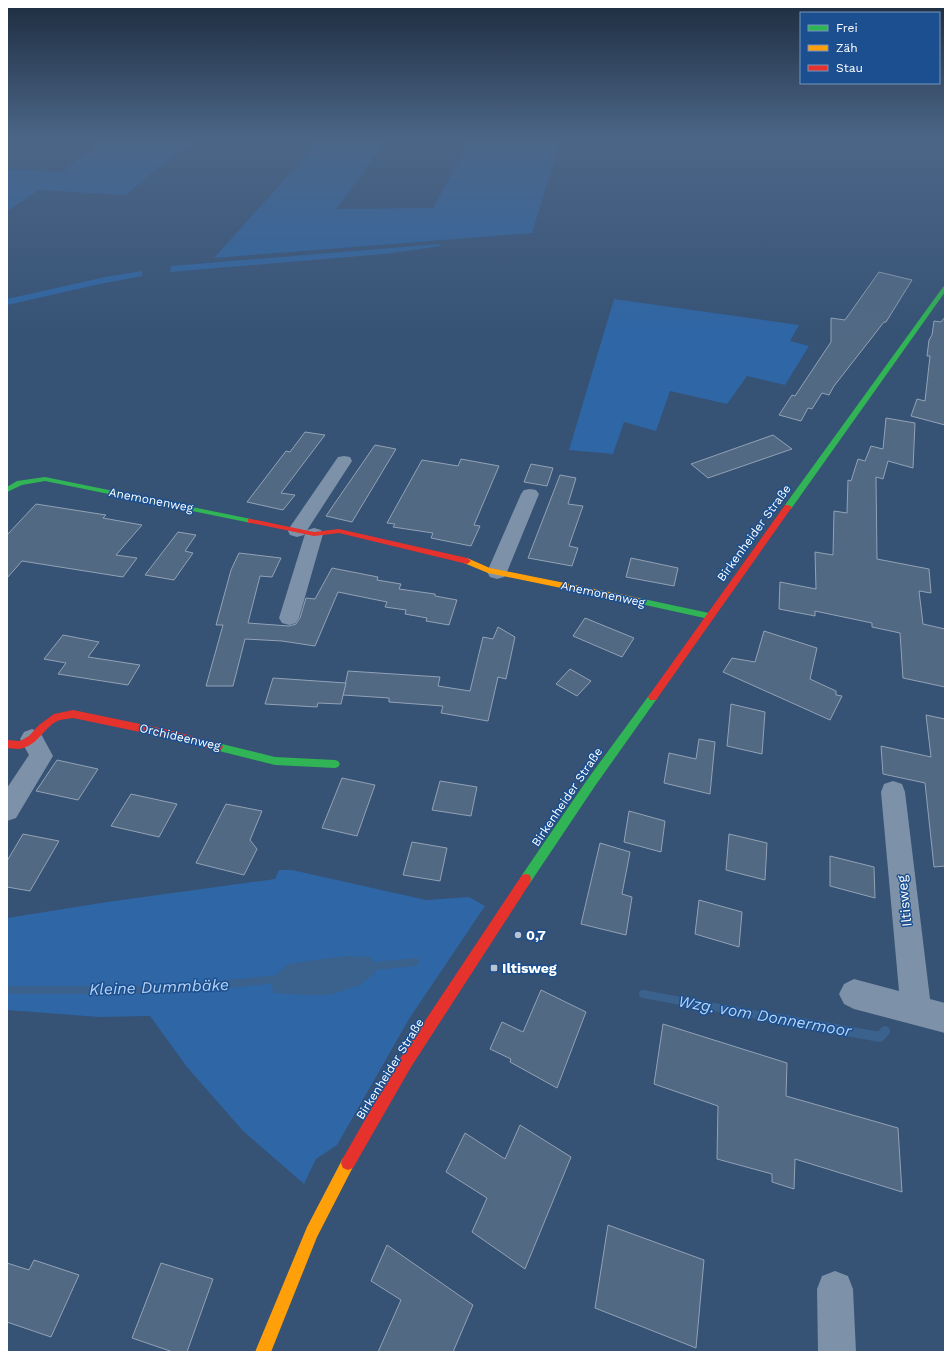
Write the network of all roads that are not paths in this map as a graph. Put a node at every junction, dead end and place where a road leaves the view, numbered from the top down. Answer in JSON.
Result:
{"nodes":[{"id":1,"x":945,"y":288,"type":"edge"},
{"id":2,"x":344,"y":461,"type":"dead end"},
{"id":3,"x":7,"y":490,"type":"edge"},
{"id":4,"x":530,"y":494,"type":"dead end"},
{"id":5,"x":305,"y":532,"type":"junction"},
{"id":6,"x":497,"y":572,"type":"junction"},
{"id":7,"x":709,"y":616,"type":"junction"},
{"id":8,"x":289,"y":618,"type":"dead end"},
{"id":9,"x":32,"y":739,"type":"junction"},
{"id":10,"x":7,"y":744,"type":"edge"},
{"id":11,"x":336,"y":764,"type":"dead end"},
{"id":12,"x":893,"y":792,"type":"dead end"},
{"id":13,"x":7,"y":810,"type":"edge"},
{"id":14,"x":854,"y":994,"type":"dead end"},
{"id":15,"x":916,"y":1010,"type":"junction"},
{"id":16,"x":945,"y":1018,"type":"edge"},
{"id":17,"x":835,"y":1288,"type":"dead end"},
{"id":18,"x":263,"y":1352,"type":"edge"},
{"id":19,"x":837,"y":1352,"type":"edge"}],
"edges":[{"from":1,"to":7,"type":"street","name":"Birkenheider Straße"},
{"from":2,"to":5,"type":"street"},
{"from":3,"to":5,"type":"street","name":"Anemonenweg"},
{"from":4,"to":6,"type":"street"},
{"from":5,"to":6,"type":"street","name":"Anemonenweg"},
{"from":5,"to":8,"type":"street"},
{"from":6,"to":7,"type":"street","name":"Anemonenweg"},
{"from":7,"to":18,"type":"street","name":"Birkenheider Straße"},
{"from":9,"to":10,"type":"street","name":"Orchideenweg"},
{"from":9,"to":11,"type":"street","name":"Orchideenweg"},
{"from":9,"to":13,"type":"street"},
{"from":12,"to":15,"type":"street","name":"Iltisweg"},
{"from":14,"to":15,"type":"street"},
{"from":15,"to":16,"type":"street"},
{"from":17,"to":19,"type":"street"}]}
